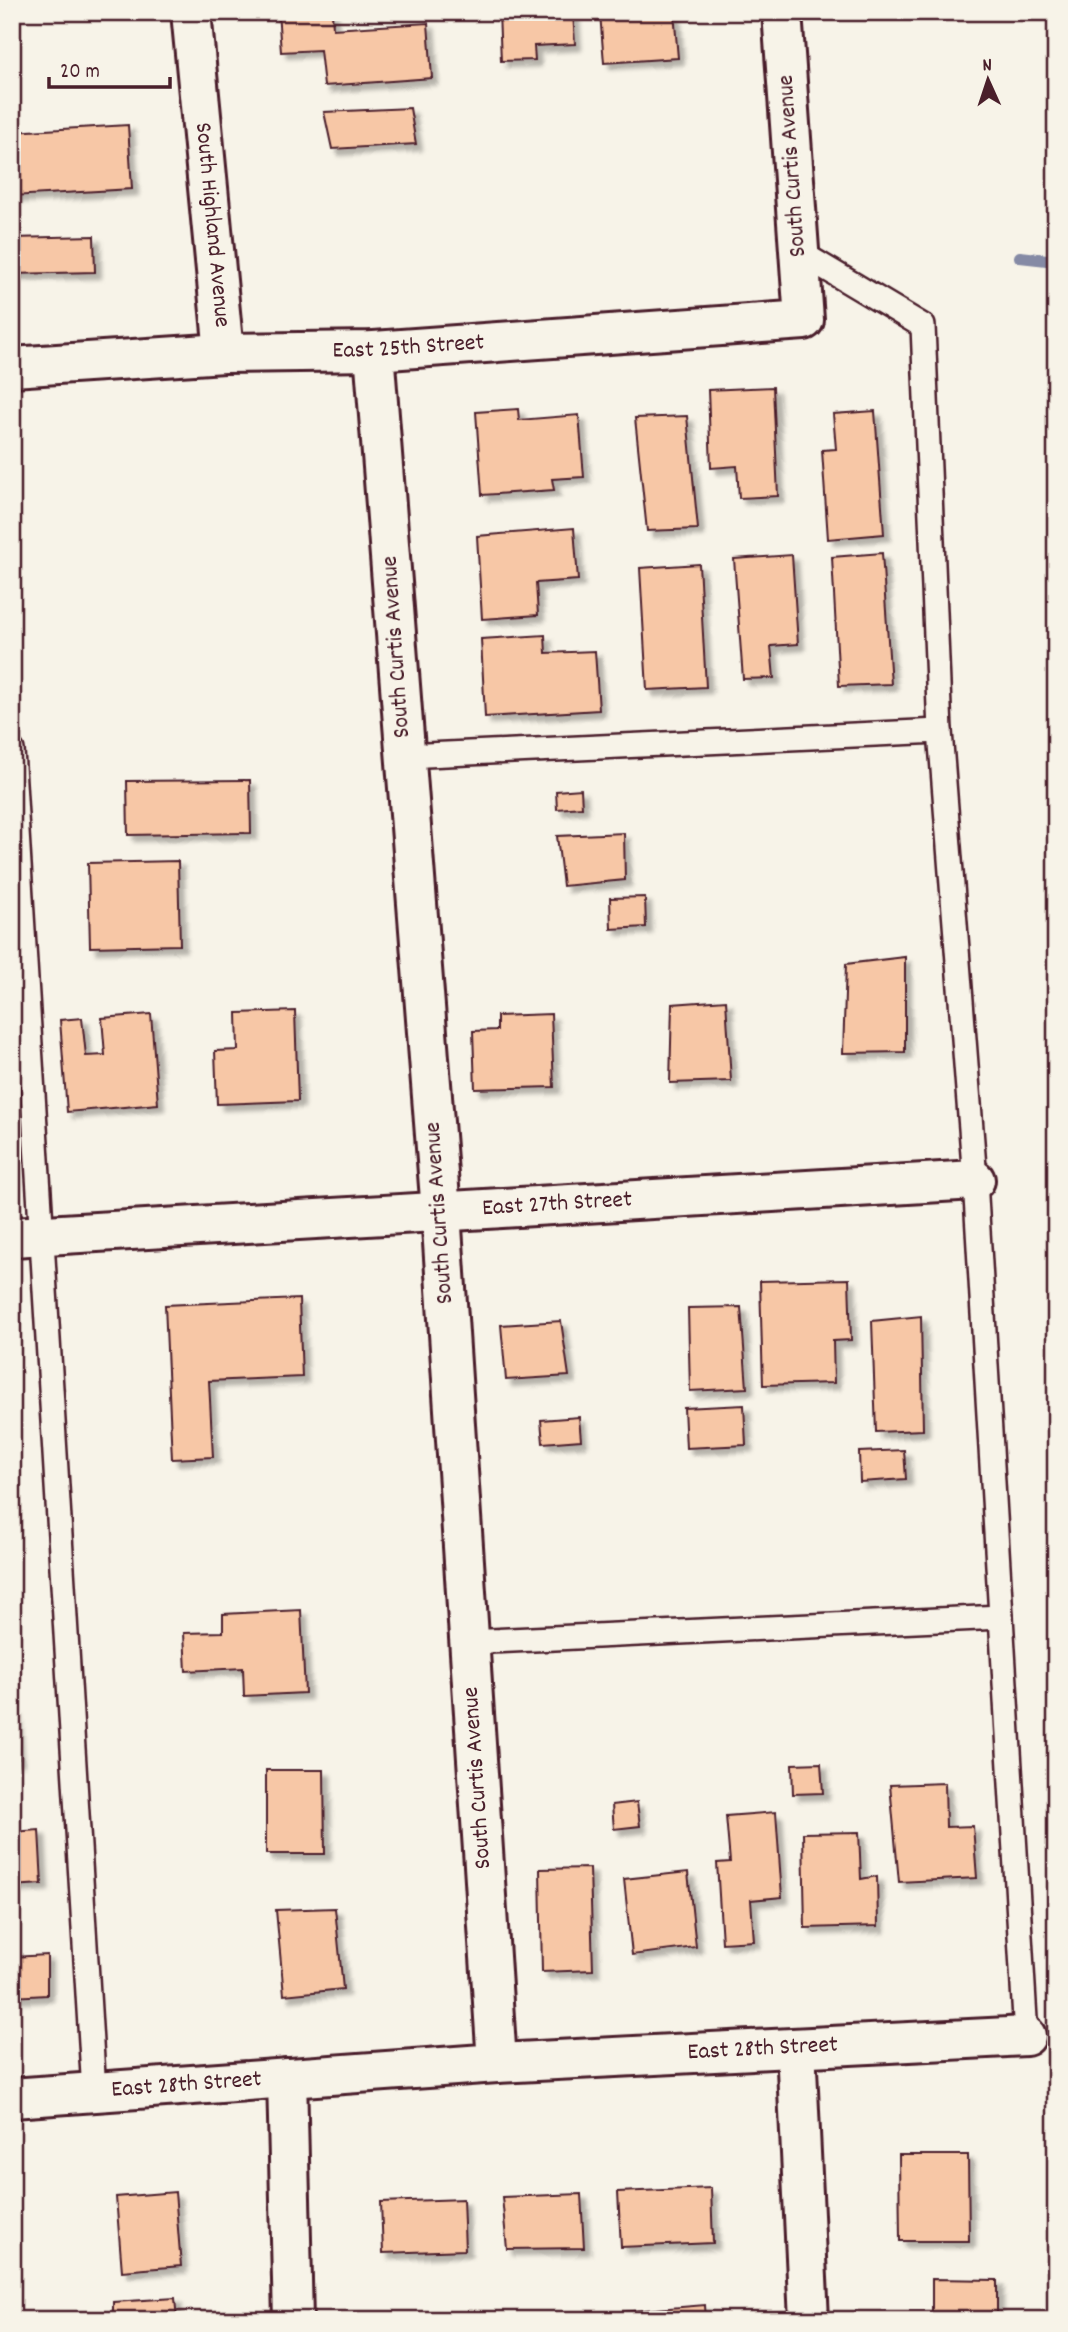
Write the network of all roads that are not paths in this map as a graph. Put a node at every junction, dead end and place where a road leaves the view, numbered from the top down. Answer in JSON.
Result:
{"nodes":[{"id":1,"x":191,"y":12,"type":"edge"},
{"id":2,"x":782,"y":12,"type":"edge"},
{"id":3,"x":799,"y":252,"type":"junction"},
{"id":4,"x":804,"y":320,"type":"joint"},
{"id":5,"x":374,"y":351,"type":"junction"},
{"id":6,"x":224,"y":353,"type":"junction"},
{"id":7,"x":12,"y":367,"type":"edge"},
{"id":8,"x":940,"y":731,"type":"junction"},
{"id":9,"x":12,"y":750,"type":"edge"},
{"id":10,"x":405,"y":756,"type":"junction"},
{"id":11,"x":975,"y":1180,"type":"junction"},
{"id":12,"x":441,"y":1212,"type":"junction"},
{"id":13,"x":27,"y":1237,"type":"edge"},
{"id":14,"x":1001,"y":1616,"type":"junction"},
{"id":15,"x":469,"y":1642,"type":"junction"},
{"id":16,"x":1026,"y":2036,"type":"joint"},
{"id":17,"x":796,"y":2048,"type":"junction"},
{"id":18,"x":491,"y":2064,"type":"junction"},
{"id":19,"x":287,"y":2078,"type":"junction"},
{"id":20,"x":94,"y":2092,"type":"junction"},
{"id":21,"x":12,"y":2098,"type":"edge"},
{"id":22,"x":293,"y":2320,"type":"edge"},
{"id":23,"x":809,"y":2320,"type":"edge"}],
"edges":[{"from":1,"to":6,"type":"street","name":"South Highland Avenue"},
{"from":2,"to":3,"type":"street","name":"South Curtis Avenue"},
{"from":3,"to":4,"type":"street","name":"South Curtis Avenue"},
{"from":3,"to":8,"type":"lane"},
{"from":4,"to":5,"type":"street","name":"East 25th Street"},
{"from":5,"to":6,"type":"street","name":"East 25th Street"},
{"from":5,"to":10,"type":"street","name":"South Curtis Avenue"},
{"from":6,"to":7,"type":"street","name":"East 25th Street"},
{"from":8,"to":10,"type":"lane"},
{"from":8,"to":11,"type":"lane"},
{"from":9,"to":13,"type":"lane"},
{"from":10,"to":12,"type":"street","name":"South Curtis Avenue"},
{"from":11,"to":12,"type":"street","name":"East 27th Street"},
{"from":11,"to":14,"type":"lane"},
{"from":12,"to":13,"type":"street","name":"East 27th Street"},
{"from":12,"to":15,"type":"street","name":"South Curtis Avenue"},
{"from":13,"to":20,"type":"lane"},
{"from":14,"to":15,"type":"lane"},
{"from":14,"to":16,"type":"lane"},
{"from":15,"to":18,"type":"street","name":"South Curtis Avenue"},
{"from":16,"to":17,"type":"street","name":"East 28th Street"},
{"from":17,"to":18,"type":"street","name":"East 28th Street"},
{"from":17,"to":23,"type":"street"},
{"from":18,"to":19,"type":"street","name":"East 28th Street"},
{"from":19,"to":20,"type":"street","name":"East 28th Street"},
{"from":19,"to":22,"type":"street"},
{"from":20,"to":21,"type":"street","name":"East 28th Street"}]}
